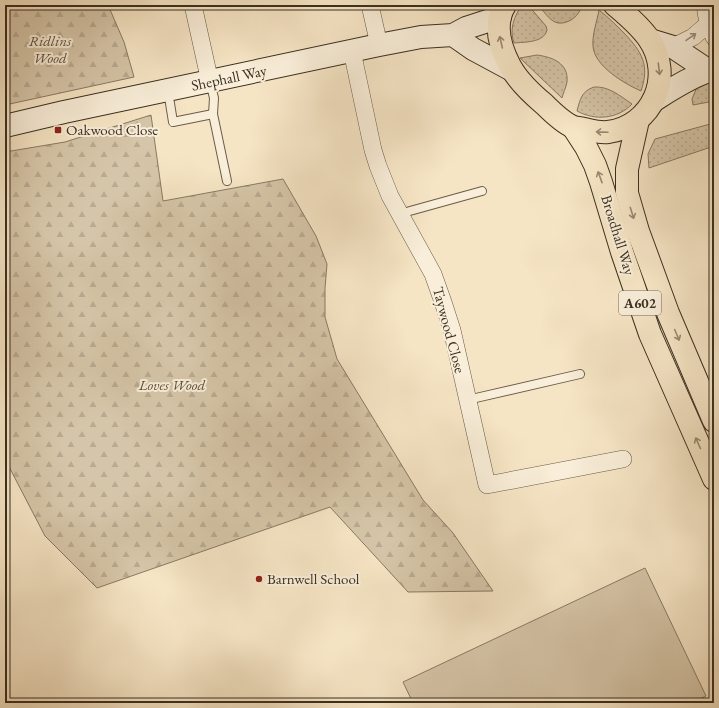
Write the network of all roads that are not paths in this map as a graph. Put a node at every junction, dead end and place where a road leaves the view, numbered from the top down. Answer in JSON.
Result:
{"nodes":[{"id":1,"x":193,"y":5,"type":"edge"},
{"id":2,"x":370,"y":5,"type":"edge"},
{"id":3,"x":615,"y":5,"type":"edge"},
{"id":4,"x":705,"y":5,"type":"edge"},
{"id":5,"x":502,"y":11,"type":"edge"},
{"id":6,"x":711,"y":30,"type":"edge"},
{"id":7,"x":453,"y":35,"type":"junction"},
{"id":8,"x":650,"y":40,"type":"junction"},
{"id":9,"x":378,"y":45,"type":"junction"},
{"id":10,"x":673,"y":47,"type":"junction"},
{"id":11,"x":352,"y":51,"type":"junction"},
{"id":12,"x":512,"y":70,"type":"junction"},
{"id":13,"x":712,"y":71,"type":"edge"},
{"id":14,"x":210,"y":82,"type":"junction"},
{"id":15,"x":167,"y":91,"type":"junction"},
{"id":16,"x":653,"y":101,"type":"junction"},
{"id":17,"x":212,"y":114,"type":"junction"},
{"id":18,"x":638,"y":120,"type":"junction"},
{"id":19,"x":5,"y":126,"type":"edge"},
{"id":20,"x":572,"y":127,"type":"junction"},
{"id":21,"x":227,"y":181,"type":"dead end"},
{"id":22,"x":482,"y":191,"type":"dead end"},
{"id":23,"x":399,"y":214,"type":"junction"},
{"id":24,"x":580,"y":374,"type":"dead end"},
{"id":25,"x":467,"y":400,"type":"junction"},
{"id":26,"x":714,"y":421,"type":"edge"},
{"id":27,"x":623,"y":459,"type":"dead end"},
{"id":28,"x":714,"y":479,"type":"edge"}],
"edges":[{"from":1,"to":14,"type":"street"},
{"from":2,"to":9,"type":"street"},
{"from":3,"to":8,"type":"highway"},
{"from":4,"to":6,"type":"street"},
{"from":5,"to":7,"type":"street","name":"Shephall Way"},
{"from":12,"to":5,"type":"highway","one_way":true},
{"from":10,"to":6,"type":"street","one_way":true},
{"from":7,"to":9,"type":"street","name":"Shephall Way"},
{"from":7,"to":12,"type":"street"},
{"from":8,"to":10,"type":"street"},
{"from":8,"to":16,"type":"highway","one_way":true},
{"from":9,"to":11,"type":"street","name":"Shephall Way"},
{"from":10,"to":13,"type":"street"},
{"from":11,"to":14,"type":"street","name":"Shephall Way"},
{"from":11,"to":23,"type":"street","name":"Taywood Close"},
{"from":12,"to":20,"type":"highway"},
{"from":13,"to":16,"type":"street"},
{"from":14,"to":15,"type":"street","name":"Shephall Way"},
{"from":14,"to":17,"type":"lane"},
{"from":15,"to":17,"type":"lane"},
{"from":15,"to":19,"type":"street","name":"Shephall Way"},
{"from":16,"to":18,"type":"highway"},
{"from":17,"to":21,"type":"lane"},
{"from":18,"to":20,"type":"highway","one_way":true},
{"from":18,"to":26,"type":"highway","name":"Broadhall Way","number":"A602","one_way":true},
{"from":28,"to":20,"type":"highway","name":"Broadhall Way","number":"A602","one_way":true},
{"from":22,"to":23,"type":"lane"},
{"from":23,"to":25,"type":"street","name":"Taywood Close"},
{"from":24,"to":25,"type":"lane"},
{"from":25,"to":27,"type":"street","name":"Taywood Close"}]}
